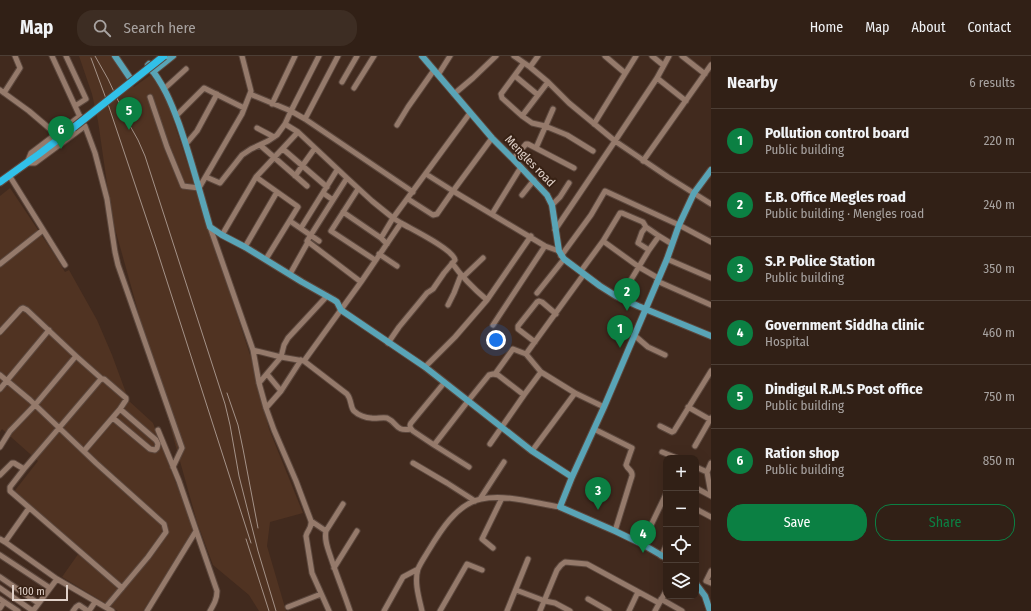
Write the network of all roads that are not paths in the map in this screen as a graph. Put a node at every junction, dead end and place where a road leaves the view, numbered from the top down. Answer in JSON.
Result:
{"nodes":[{"id":1,"x":15,"y":56,"type":"edge"},
{"id":2,"x":52,"y":56,"type":"edge"},
{"id":3,"x":66,"y":56,"type":"edge"},
{"id":4,"x":115,"y":56,"type":"edge"},
{"id":5,"x":159,"y":56,"type":"edge"},
{"id":6,"x":164,"y":56,"type":"edge"},
{"id":7,"x":173,"y":56,"type":"edge"},
{"id":8,"x":242,"y":56,"type":"edge"},
{"id":9,"x":295,"y":56,"type":"edge"},
{"id":10,"x":319,"y":56,"type":"edge"},
{"id":11,"x":338,"y":56,"type":"edge"},
{"id":12,"x":357,"y":56,"type":"edge"},
{"id":13,"x":374,"y":56,"type":"edge"},
{"id":14,"x":422,"y":56,"type":"edge"},
{"id":15,"x":450,"y":56,"type":"edge"},
{"id":16,"x":514,"y":56,"type":"edge"},
{"id":17,"x":538,"y":56,"type":"edge"},
{"id":18,"x":605,"y":56,"type":"edge"},
{"id":19,"x":636,"y":56,"type":"edge"},
{"id":20,"x":652,"y":56,"type":"edge"},
{"id":21,"x":669,"y":56,"type":"edge"},
{"id":22,"x":682,"y":56,"type":"edge"},
{"id":23,"x":494,"y":57,"type":"edge"},
{"id":24,"x":524,"y":64,"type":"junction"},
{"id":25,"x":148,"y":65,"type":"junction"},
{"id":26,"x":663,"y":65,"type":"junction"},
{"id":27,"x":711,"y":65,"type":"edge"},
{"id":28,"x":530,"y":67,"type":"junction"},
{"id":29,"x":186,"y":69,"type":"dead end"},
{"id":30,"x":154,"y":72,"type":"junction"},
{"id":31,"x":436,"y":72,"type":"junction"},
{"id":32,"x":626,"y":72,"type":"junction"},
{"id":33,"x":705,"y":74,"type":"junction"},
{"id":34,"x":515,"y":76,"type":"junction"},
{"id":35,"x":130,"y":78,"type":"joint"},
{"id":36,"x":657,"y":78,"type":"junction"},
{"id":37,"x":342,"y":82,"type":"dead end"},
{"id":38,"x":548,"y":82,"type":"junction"},
{"id":39,"x":354,"y":88,"type":"dead end"},
{"id":40,"x":164,"y":89,"type":"junction"},
{"id":41,"x":2,"y":91,"type":"edge"},
{"id":42,"x":217,"y":94,"type":"junction"},
{"id":43,"x":250,"y":94,"type":"junction"},
{"id":44,"x":454,"y":94,"type":"junction"},
{"id":45,"x":538,"y":95,"type":"junction"},
{"id":46,"x":150,"y":98,"type":"dead end"},
{"id":47,"x":686,"y":101,"type":"junction"},
{"id":48,"x":272,"y":104,"type":"junction"},
{"id":49,"x":75,"y":106,"type":"junction"},
{"id":50,"x":244,"y":108,"type":"junction"},
{"id":51,"x":553,"y":109,"type":"dead end"},
{"id":52,"x":291,"y":112,"type":"junction"},
{"id":53,"x":470,"y":113,"type":"junction"},
{"id":54,"x":80,"y":116,"type":"junction"},
{"id":55,"x":176,"y":116,"type":"junction"},
{"id":56,"x":522,"y":116,"type":"junction"},
{"id":57,"x":305,"y":118,"type":"junction"},
{"id":58,"x":285,"y":124,"type":"junction"},
{"id":59,"x":594,"y":124,"type":"junction"},
{"id":60,"x":397,"y":125,"type":"dead end"},
{"id":61,"x":85,"y":126,"type":"junction"},
{"id":62,"x":545,"y":126,"type":"junction"},
{"id":63,"x":257,"y":128,"type":"dead end"},
{"id":64,"x":298,"y":132,"type":"junction"},
{"id":65,"x":56,"y":134,"type":"junction"},
{"id":66,"x":274,"y":137,"type":"junction"},
{"id":67,"x":492,"y":138,"type":"junction"},
{"id":68,"x":615,"y":142,"type":"junction"},
{"id":69,"x":186,"y":144,"type":"junction"},
{"id":70,"x":260,"y":145,"type":"junction"},
{"id":71,"x":315,"y":148,"type":"junction"},
{"id":72,"x":536,"y":148,"type":"junction"},
{"id":73,"x":283,"y":150,"type":"junction"},
{"id":74,"x":593,"y":151,"type":"dead end"},
{"id":75,"x":274,"y":158,"type":"junction"},
{"id":76,"x":513,"y":158,"type":"junction"},
{"id":77,"x":643,"y":161,"type":"junction"},
{"id":78,"x":27,"y":163,"type":"junction"},
{"id":79,"x":302,"y":166,"type":"junction"},
{"id":80,"x":521,"y":167,"type":"junction"},
{"id":81,"x":574,"y":168,"type":"dead end"},
{"id":82,"x":337,"y":170,"type":"junction"},
{"id":83,"x":711,"y":170,"type":"edge"},
{"id":84,"x":9,"y":174,"type":"junction"},
{"id":85,"x":426,"y":174,"type":"junction"},
{"id":86,"x":294,"y":176,"type":"junction"},
{"id":87,"x":206,"y":177,"type":"junction"},
{"id":88,"x":256,"y":177,"type":"junction"},
{"id":89,"x":711,"y":177,"type":"edge"},
{"id":90,"x":347,"y":178,"type":"junction"},
{"id":91,"x":534,"y":180,"type":"junction"},
{"id":92,"x":0,"y":182,"type":"edge"},
{"id":93,"x":569,"y":183,"type":"dead end"},
{"id":94,"x":306,"y":186,"type":"dead end"},
{"id":95,"x":327,"y":187,"type":"junction"},
{"id":96,"x":199,"y":188,"type":"junction"},
{"id":97,"x":358,"y":189,"type":"junction"},
{"id":98,"x":453,"y":191,"type":"junction"},
{"id":99,"x":278,"y":192,"type":"junction"},
{"id":100,"x":413,"y":192,"type":"junction"},
{"id":101,"x":322,"y":193,"type":"junction"},
{"id":102,"x":522,"y":195,"type":"dead end"},
{"id":103,"x":695,"y":195,"type":"junction"},
{"id":104,"x":408,"y":198,"type":"junction"},
{"id":105,"x":333,"y":200,"type":"junction"},
{"id":106,"x":711,"y":204,"type":"edge"},
{"id":107,"x":552,"y":205,"type":"junction"},
{"id":108,"x":343,"y":212,"type":"junction"},
{"id":109,"x":492,"y":214,"type":"junction"},
{"id":110,"x":393,"y":218,"type":"junction"},
{"id":111,"x":290,"y":221,"type":"junction"},
{"id":112,"x":401,"y":223,"type":"junction"},
{"id":113,"x":679,"y":225,"type":"junction"},
{"id":114,"x":210,"y":227,"type":"junction"},
{"id":115,"x":646,"y":227,"type":"junction"},
{"id":116,"x":301,"y":228,"type":"junction"},
{"id":117,"x":43,"y":230,"type":"junction"},
{"id":118,"x":555,"y":230,"type":"junction"},
{"id":119,"x":311,"y":234,"type":"junction"},
{"id":120,"x":222,"y":235,"type":"junction"},
{"id":121,"x":531,"y":236,"type":"junction"},
{"id":122,"x":659,"y":236,"type":"junction"},
{"id":123,"x":381,"y":238,"type":"junction"},
{"id":124,"x":319,"y":241,"type":"dead end"},
{"id":125,"x":603,"y":241,"type":"junction"},
{"id":126,"x":308,"y":242,"type":"junction"},
{"id":127,"x":711,"y":242,"type":"edge"},
{"id":128,"x":387,"y":244,"type":"junction"},
{"id":129,"x":672,"y":244,"type":"junction"},
{"id":130,"x":245,"y":246,"type":"junction"},
{"id":131,"x":545,"y":246,"type":"junction"},
{"id":132,"x":649,"y":250,"type":"junction"},
{"id":133,"x":379,"y":254,"type":"junction"},
{"id":134,"x":562,"y":255,"type":"junction"},
{"id":135,"x":483,"y":258,"type":"dead end"},
{"id":136,"x":266,"y":259,"type":"junction"},
{"id":137,"x":666,"y":259,"type":"junction"},
{"id":138,"x":375,"y":260,"type":"junction"},
{"id":139,"x":452,"y":263,"type":"junction"},
{"id":140,"x":0,"y":264,"type":"edge"},
{"id":141,"x":65,"y":266,"type":"dead end"},
{"id":142,"x":397,"y":266,"type":"dead end"},
{"id":143,"x":639,"y":267,"type":"junction"},
{"id":144,"x":583,"y":273,"type":"junction"},
{"id":145,"x":290,"y":274,"type":"junction"},
{"id":146,"x":462,"y":276,"type":"junction"},
{"id":147,"x":711,"y":278,"type":"edge"},
{"id":148,"x":658,"y":280,"type":"junction"},
{"id":149,"x":361,"y":282,"type":"junction"},
{"id":150,"x":537,"y":292,"type":"dead end"},
{"id":151,"x":327,"y":296,"type":"junction"},
{"id":152,"x":620,"y":298,"type":"junction"},
{"id":153,"x":487,"y":300,"type":"junction"},
{"id":154,"x":448,"y":305,"type":"dead end"},
{"id":155,"x":711,"y":305,"type":"edge"},
{"id":156,"x":645,"y":308,"type":"junction"},
{"id":157,"x":341,"y":310,"type":"junction"},
{"id":158,"x":556,"y":314,"type":"junction"},
{"id":159,"x":493,"y":325,"type":"dead end"},
{"id":160,"x":49,"y":330,"type":"junction"},
{"id":161,"x":0,"y":332,"type":"edge"},
{"id":162,"x":634,"y":335,"type":"junction"},
{"id":163,"x":711,"y":336,"type":"edge"},
{"id":164,"x":535,"y":342,"type":"junction"},
{"id":165,"x":388,"y":343,"type":"junction"},
{"id":166,"x":253,"y":350,"type":"junction"},
{"id":167,"x":526,"y":354,"type":"junction"},
{"id":168,"x":665,"y":355,"type":"dead end"},
{"id":169,"x":76,"y":356,"type":"junction"},
{"id":170,"x":281,"y":357,"type":"junction"},
{"id":171,"x":303,"y":360,"type":"junction"},
{"id":172,"x":425,"y":367,"type":"junction"},
{"id":173,"x":711,"y":371,"type":"edge"},
{"id":174,"x":541,"y":372,"type":"junction"},
{"id":175,"x":267,"y":374,"type":"junction"},
{"id":176,"x":495,"y":374,"type":"junction"},
{"id":177,"x":0,"y":375,"type":"edge"},
{"id":178,"x":102,"y":379,"type":"junction"},
{"id":179,"x":7,"y":380,"type":"junction"},
{"id":180,"x":259,"y":383,"type":"junction"},
{"id":181,"x":444,"y":383,"type":"junction"},
{"id":182,"x":0,"y":389,"type":"edge"},
{"id":183,"x":281,"y":391,"type":"junction"},
{"id":184,"x":575,"y":393,"type":"junction"},
{"id":185,"x":524,"y":395,"type":"junction"},
{"id":186,"x":468,"y":401,"type":"junction"},
{"id":187,"x":35,"y":405,"type":"junction"},
{"id":188,"x":604,"y":407,"type":"junction"},
{"id":189,"x":688,"y":407,"type":"junction"},
{"id":190,"x":120,"y":408,"type":"junction"},
{"id":191,"x":266,"y":408,"type":"junction"},
{"id":192,"x":112,"y":418,"type":"junction"},
{"id":193,"x":711,"y":419,"type":"edge"},
{"id":194,"x":660,"y":426,"type":"dead end"},
{"id":195,"x":501,"y":427,"type":"junction"},
{"id":196,"x":59,"y":428,"type":"junction"},
{"id":197,"x":411,"y":429,"type":"junction"},
{"id":198,"x":158,"y":430,"type":"dead end"},
{"id":199,"x":594,"y":430,"type":"junction"},
{"id":200,"x":490,"y":444,"type":"dead end"},
{"id":201,"x":434,"y":445,"type":"junction"},
{"id":202,"x":695,"y":446,"type":"dead end"},
{"id":203,"x":0,"y":447,"type":"edge"},
{"id":204,"x":84,"y":451,"type":"junction"},
{"id":205,"x":532,"y":451,"type":"junction"},
{"id":206,"x":662,"y":452,"type":"dead end"},
{"id":207,"x":670,"y":455,"type":"edge"},
{"id":208,"x":504,"y":462,"type":"dead end"},
{"id":209,"x":413,"y":463,"type":"dead end"},
{"id":210,"x":711,"y":463,"type":"edge"},
{"id":211,"x":173,"y":467,"type":"junction"},
{"id":212,"x":469,"y":467,"type":"dead end"},
{"id":213,"x":24,"y":468,"type":"junction"},
{"id":214,"x":699,"y":468,"type":"edge"},
{"id":215,"x":707,"y":472,"type":"junction"},
{"id":216,"x":0,"y":475,"type":"edge"},
{"id":217,"x":572,"y":477,"type":"junction"},
{"id":218,"x":699,"y":489,"type":"edge"},
{"id":219,"x":711,"y":495,"type":"edge"},
{"id":220,"x":502,"y":498,"type":"junction"},
{"id":221,"x":478,"y":500,"type":"junction"},
{"id":222,"x":663,"y":501,"type":"edge"},
{"id":223,"x":343,"y":504,"type":"dead end"},
{"id":224,"x":560,"y":507,"type":"junction"},
{"id":225,"x":29,"y":508,"type":"junction"},
{"id":226,"x":699,"y":510,"type":"edge"},
{"id":227,"x":711,"y":516,"type":"edge"},
{"id":228,"x":311,"y":521,"type":"junction"},
{"id":229,"x":196,"y":531,"type":"junction"},
{"id":230,"x":326,"y":531,"type":"junction"},
{"id":231,"x":357,"y":531,"type":"dead end"},
{"id":232,"x":615,"y":531,"type":"junction"},
{"id":233,"x":1,"y":540,"type":"edge"},
{"id":234,"x":642,"y":544,"type":"junction"},
{"id":235,"x":493,"y":548,"type":"dead end"},
{"id":236,"x":0,"y":555,"type":"edge"},
{"id":237,"x":663,"y":556,"type":"edge"},
{"id":238,"x":528,"y":559,"type":"dead end"},
{"id":239,"x":334,"y":568,"type":"junction"},
{"id":240,"x":418,"y":569,"type":"junction"},
{"id":241,"x":482,"y":570,"type":"dead end"},
{"id":242,"x":711,"y":571,"type":"edge"},
{"id":243,"x":0,"y":577,"type":"edge"},
{"id":244,"x":57,"y":579,"type":"junction"},
{"id":245,"x":709,"y":582,"type":"edge"},
{"id":246,"x":699,"y":584,"type":"edge"},
{"id":247,"x":0,"y":588,"type":"edge"},
{"id":248,"x":50,"y":588,"type":"junction"},
{"id":249,"x":122,"y":588,"type":"junction"},
{"id":250,"x":699,"y":588,"type":"edge"},
{"id":251,"x":516,"y":590,"type":"junction"},
{"id":252,"x":638,"y":592,"type":"junction"},
{"id":253,"x":321,"y":594,"type":"junction"},
{"id":254,"x":663,"y":596,"type":"edge"},
{"id":255,"x":588,"y":599,"type":"dead end"},
{"id":256,"x":2,"y":600,"type":"edge"},
{"id":257,"x":545,"y":601,"type":"junction"},
{"id":258,"x":660,"y":601,"type":"junction"},
{"id":259,"x":96,"y":602,"type":"junction"},
{"id":260,"x":38,"y":603,"type":"junction"},
{"id":261,"x":106,"y":607,"type":"junction"},
{"id":262,"x":288,"y":607,"type":"dead end"},
{"id":263,"x":0,"y":608,"type":"edge"},
{"id":264,"x":18,"y":611,"type":"edge"},
{"id":265,"x":33,"y":611,"type":"edge"},
{"id":266,"x":74,"y":611,"type":"edge"},
{"id":267,"x":89,"y":611,"type":"edge"},
{"id":268,"x":112,"y":611,"type":"edge"},
{"id":269,"x":147,"y":611,"type":"edge"},
{"id":270,"x":210,"y":611,"type":"edge"},
{"id":271,"x":329,"y":611,"type":"edge"},
{"id":272,"x":350,"y":611,"type":"edge"},
{"id":273,"x":384,"y":611,"type":"edge"},
{"id":274,"x":422,"y":611,"type":"edge"},
{"id":275,"x":440,"y":611,"type":"edge"},
{"id":276,"x":507,"y":611,"type":"edge"},
{"id":277,"x":540,"y":611,"type":"edge"},
{"id":278,"x":570,"y":611,"type":"edge"},
{"id":279,"x":609,"y":611,"type":"edge"},
{"id":280,"x":629,"y":611,"type":"edge"},
{"id":281,"x":655,"y":611,"type":"edge"},
{"id":282,"x":682,"y":611,"type":"edge"},
{"id":283,"x":710,"y":611,"type":"edge"}],
"edges":[{"from":1,"to":41,"type":"street"},
{"from":2,"to":49,"type":"street"},
{"from":3,"to":49,"type":"street"},
{"from":4,"to":35,"type":"main road"},
{"from":5,"to":25,"type":"main road"},
{"from":6,"to":78,"type":"highway","bridge":true},
{"from":7,"to":30,"type":"main road"},
{"from":8,"to":43,"type":"street"},
{"from":9,"to":48,"type":"street"},
{"from":10,"to":52,"type":"street"},
{"from":11,"to":57,"type":"street"},
{"from":12,"to":37,"type":"street"},
{"from":13,"to":39,"type":"street"},
{"from":14,"to":31,"type":"main road","name":"Mengles road"},
{"from":15,"to":31,"type":"street"},
{"from":16,"to":24,"type":"street"},
{"from":17,"to":28,"type":"street"},
{"from":18,"to":32,"type":"street"},
{"from":19,"to":32,"type":"street"},
{"from":20,"to":26,"type":"street"},
{"from":21,"to":26,"type":"street"},
{"from":22,"to":33,"type":"street"},
{"from":23,"to":44,"type":"street"},
{"from":24,"to":28,"type":"street"},
{"from":24,"to":34,"type":"street"},
{"from":25,"to":30,"type":"main road"},
{"from":25,"to":35,"type":"street"},
{"from":26,"to":36,"type":"street"},
{"from":27,"to":33,"type":"street"},
{"from":28,"to":38,"type":"street"},
{"from":29,"to":40,"type":"street"},
{"from":30,"to":40,"type":"main road"},
{"from":31,"to":44,"type":"main road","name":"Mengles road"},
{"from":31,"to":60,"type":"street"},
{"from":32,"to":59,"type":"street"},
{"from":33,"to":47,"type":"street"},
{"from":34,"to":45,"type":"street"},
{"from":34,"to":56,"type":"street"},
{"from":36,"to":47,"type":"street"},
{"from":36,"to":68,"type":"street"},
{"from":38,"to":45,"type":"street"},
{"from":38,"to":59,"type":"street"},
{"from":40,"to":55,"type":"main road"},
{"from":41,"to":65,"type":"street"},
{"from":42,"to":50,"type":"street"},
{"from":42,"to":55,"type":"street"},
{"from":42,"to":69,"type":"street"},
{"from":43,"to":48,"type":"street"},
{"from":43,"to":50,"type":"street"},
{"from":44,"to":53,"type":"main road","name":"Mengles road"},
{"from":45,"to":56,"type":"street"},
{"from":46,"to":96,"type":"street"},
{"from":47,"to":77,"type":"street"},
{"from":48,"to":52,"type":"street"},
{"from":49,"to":54,"type":"street"},
{"from":50,"to":87,"type":"street"},
{"from":51,"to":62,"type":"street"},
{"from":52,"to":57,"type":"street"},
{"from":52,"to":58,"type":"street"},
{"from":53,"to":67,"type":"main road","name":"Mengles road"},
{"from":53,"to":85,"type":"street"},
{"from":54,"to":61,"type":"street"},
{"from":54,"to":65,"type":"street"},
{"from":55,"to":69,"type":"main road"},
{"from":56,"to":62,"type":"street"},
{"from":57,"to":100,"type":"street"},
{"from":58,"to":64,"type":"street"},
{"from":58,"to":66,"type":"street"},
{"from":59,"to":68,"type":"street"},
{"from":61,"to":78,"type":"street"},
{"from":61,"to":211,"type":"street"},
{"from":62,"to":72,"type":"street"},
{"from":62,"to":74,"type":"street"},
{"from":63,"to":66,"type":"street"},
{"from":64,"to":71,"type":"street"},
{"from":64,"to":73,"type":"street"},
{"from":65,"to":78,"type":"street"},
{"from":66,"to":70,"type":"street"},
{"from":67,"to":76,"type":"main road","name":"Mengles road"},
{"from":67,"to":98,"type":"street"},
{"from":68,"to":77,"type":"street"},
{"from":68,"to":118,"type":"street"},
{"from":69,"to":96,"type":"main road"},
{"from":70,"to":75,"type":"street"},
{"from":70,"to":87,"type":"street"},
{"from":71,"to":79,"type":"street"},
{"from":71,"to":82,"type":"street"},
{"from":72,"to":76,"type":"street"},
{"from":72,"to":81,"type":"street"},
{"from":73,"to":75,"type":"street"},
{"from":73,"to":79,"type":"street"},
{"from":75,"to":86,"type":"street"},
{"from":75,"to":88,"type":"street"},
{"from":76,"to":80,"type":"main road","name":"Mengles road"},
{"from":77,"to":103,"type":"street"},
{"from":78,"to":84,"type":"highway"},
{"from":79,"to":86,"type":"street"},
{"from":79,"to":95,"type":"street"},
{"from":80,"to":91,"type":"main road","name":"Mengles road"},
{"from":80,"to":109,"type":"street"},
{"from":82,"to":90,"type":"street"},
{"from":82,"to":95,"type":"street"},
{"from":83,"to":103,"type":"main road"},
{"from":84,"to":92,"type":"highway"},
{"from":84,"to":117,"type":"street"},
{"from":85,"to":98,"type":"street"},
{"from":85,"to":100,"type":"street"},
{"from":86,"to":94,"type":"street"},
{"from":87,"to":96,"type":"street"},
{"from":88,"to":99,"type":"street"},
{"from":88,"to":120,"type":"street"},
{"from":89,"to":103,"type":"main road"},
{"from":90,"to":97,"type":"street"},
{"from":90,"to":105,"type":"street"},
{"from":91,"to":102,"type":"street"},
{"from":91,"to":107,"type":"main road","name":"Mengles road"},
{"from":93,"to":107,"type":"street"},
{"from":95,"to":101,"type":"street"},
{"from":96,"to":114,"type":"main road"},
{"from":97,"to":108,"type":"street"},
{"from":97,"to":110,"type":"street"},
{"from":98,"to":104,"type":"street"},
{"from":98,"to":109,"type":"street"},
{"from":99,"to":111,"type":"street"},
{"from":99,"to":130,"type":"street"},
{"from":100,"to":104,"type":"street"},
{"from":101,"to":105,"type":"street"},
{"from":101,"to":116,"type":"street"},
{"from":103,"to":106,"type":"street"},
{"from":103,"to":113,"type":"main road"},
{"from":104,"to":110,"type":"street"},
{"from":105,"to":119,"type":"street"},
{"from":107,"to":118,"type":"main road","name":"Mengles road"},
{"from":108,"to":123,"type":"street"},
{"from":108,"to":138,"type":"street"},
{"from":109,"to":121,"type":"street"},
{"from":110,"to":112,"type":"street"},
{"from":110,"to":123,"type":"street"},
{"from":111,"to":116,"type":"street"},
{"from":111,"to":136,"type":"street"},
{"from":112,"to":128,"type":"street"},
{"from":112,"to":139,"type":"street"},
{"from":113,"to":127,"type":"street"},
{"from":113,"to":129,"type":"main road"},
{"from":113,"to":134,"type":"street"},
{"from":114,"to":120,"type":"main road"},
{"from":114,"to":166,"type":"street"},
{"from":115,"to":122,"type":"street"},
{"from":115,"to":125,"type":"street"},
{"from":115,"to":132,"type":"street"},
{"from":116,"to":119,"type":"street"},
{"from":117,"to":140,"type":"street"},
{"from":117,"to":141,"type":"street"},
{"from":118,"to":134,"type":"main road","name":"Mengles road"},
{"from":119,"to":124,"type":"street"},
{"from":119,"to":126,"type":"street"},
{"from":120,"to":130,"type":"main road"},
{"from":121,"to":131,"type":"street"},
{"from":121,"to":153,"type":"street"},
{"from":122,"to":129,"type":"street"},
{"from":122,"to":132,"type":"street"},
{"from":123,"to":128,"type":"street"},
{"from":125,"to":143,"type":"street"},
{"from":125,"to":144,"type":"street"},
{"from":126,"to":145,"type":"street"},
{"from":126,"to":149,"type":"street"},
{"from":128,"to":133,"type":"street"},
{"from":129,"to":137,"type":"main road"},
{"from":130,"to":136,"type":"main road"},
{"from":131,"to":134,"type":"street"},
{"from":131,"to":159,"type":"street"},
{"from":132,"to":143,"type":"street"},
{"from":133,"to":138,"type":"street"},
{"from":133,"to":142,"type":"street"},
{"from":134,"to":144,"type":"main road"},
{"from":134,"to":150,"type":"street"},
{"from":135,"to":146,"type":"street"},
{"from":136,"to":145,"type":"main road"},
{"from":137,"to":147,"type":"street"},
{"from":137,"to":148,"type":"main road"},
{"from":138,"to":149,"type":"street"},
{"from":139,"to":146,"type":"street"},
{"from":139,"to":165,"type":"street"},
{"from":143,"to":148,"type":"street"},
{"from":143,"to":152,"type":"street"},
{"from":144,"to":152,"type":"main road"},
{"from":144,"to":158,"type":"street"},
{"from":145,"to":151,"type":"main road"},
{"from":146,"to":153,"type":"street"},
{"from":146,"to":154,"type":"street"},
{"from":148,"to":155,"type":"street"},
{"from":148,"to":156,"type":"main road"},
{"from":149,"to":157,"type":"street"},
{"from":151,"to":157,"type":"main road"},
{"from":151,"to":170,"type":"street"},
{"from":152,"to":156,"type":"main road"},
{"from":153,"to":172,"type":"street"},
{"from":156,"to":162,"type":"main road"},
{"from":156,"to":163,"type":"main road"},
{"from":157,"to":165,"type":"main road"},
{"from":157,"to":171,"type":"street"},
{"from":158,"to":164,"type":"street"},
{"from":158,"to":164,"type":"street"},
{"from":160,"to":161,"type":"street"},
{"from":160,"to":169,"type":"street"},
{"from":160,"to":179,"type":"street"},
{"from":162,"to":168,"type":"street"},
{"from":162,"to":188,"type":"main road"},
{"from":164,"to":167,"type":"street"},
{"from":165,"to":172,"type":"main road"},
{"from":166,"to":170,"type":"street"},
{"from":166,"to":180,"type":"street"},
{"from":167,"to":174,"type":"street"},
{"from":167,"to":176,"type":"street"},
{"from":169,"to":178,"type":"street"},
{"from":169,"to":187,"type":"street"},
{"from":170,"to":171,"type":"street"},
{"from":170,"to":175,"type":"street"},
{"from":171,"to":183,"type":"street"},
{"from":171,"to":197,"type":"street"},
{"from":172,"to":181,"type":"main road"},
{"from":173,"to":189,"type":"street"},
{"from":174,"to":184,"type":"street"},
{"from":174,"to":185,"type":"street"},
{"from":175,"to":180,"type":"street"},
{"from":175,"to":183,"type":"street"},
{"from":176,"to":185,"type":"street"},
{"from":176,"to":186,"type":"street"},
{"from":177,"to":179,"type":"street"},
{"from":178,"to":190,"type":"street"},
{"from":178,"to":196,"type":"street"},
{"from":179,"to":182,"type":"street"},
{"from":179,"to":187,"type":"street"},
{"from":180,"to":191,"type":"street"},
{"from":181,"to":186,"type":"main road"},
{"from":181,"to":197,"type":"street"},
{"from":183,"to":191,"type":"street"},
{"from":184,"to":188,"type":"street"},
{"from":184,"to":205,"type":"street"},
{"from":185,"to":195,"type":"street"},
{"from":186,"to":195,"type":"main road"},
{"from":186,"to":201,"type":"street"},
{"from":187,"to":196,"type":"street"},
{"from":187,"to":203,"type":"street"},
{"from":188,"to":199,"type":"main road"},
{"from":189,"to":193,"type":"street"},
{"from":189,"to":194,"type":"street"},
{"from":190,"to":192,"type":"street"},
{"from":190,"to":192,"type":"street"},
{"from":191,"to":228,"type":"street"},
{"from":192,"to":204,"type":"street"},
{"from":193,"to":202,"type":"street"},
{"from":195,"to":200,"type":"street"},
{"from":195,"to":205,"type":"main road"},
{"from":196,"to":204,"type":"street"},
{"from":196,"to":213,"type":"street"},
{"from":197,"to":201,"type":"street"},
{"from":198,"to":211,"type":"street"},
{"from":199,"to":217,"type":"main road"},
{"from":199,"to":232,"type":"street"},
{"from":201,"to":212,"type":"street"},
{"from":204,"to":249,"type":"street"},
{"from":205,"to":217,"type":"main road"},
{"from":206,"to":207,"type":"street"},
{"from":208,"to":221,"type":"street"},
{"from":209,"to":221,"type":"street"},
{"from":210,"to":215,"type":"street"},
{"from":211,"to":229,"type":"street"},
{"from":213,"to":216,"type":"street"},
{"from":213,"to":225,"type":"street"},
{"from":214,"to":215,"type":"street"},
{"from":215,"to":219,"type":"street"},
{"from":217,"to":224,"type":"main road"},
{"from":218,"to":219,"type":"street"},
{"from":220,"to":221,"type":"street"},
{"from":220,"to":224,"type":"street"},
{"from":220,"to":235,"type":"street"},
{"from":221,"to":240,"type":"street"},
{"from":222,"to":234,"type":"street"},
{"from":223,"to":230,"type":"street"},
{"from":224,"to":232,"type":"main road"},
{"from":225,"to":233,"type":"street"},
{"from":225,"to":249,"type":"street"},
{"from":226,"to":227,"type":"street"},
{"from":228,"to":230,"type":"street"},
{"from":228,"to":253,"type":"street"},
{"from":229,"to":269,"type":"street"},
{"from":229,"to":270,"type":"street"},
{"from":230,"to":239,"type":"street"},
{"from":231,"to":239,"type":"street"},
{"from":232,"to":234,"type":"main road"},
{"from":233,"to":244,"type":"street"},
{"from":234,"to":237,"type":"main road"},
{"from":236,"to":248,"type":"street"},
{"from":238,"to":251,"type":"street"},
{"from":239,"to":272,"type":"street"},
{"from":240,"to":273,"type":"street"},
{"from":240,"to":274,"type":"street"},
{"from":241,"to":275,"type":"street"},
{"from":242,"to":245,"type":"street"},
{"from":243,"to":260,"type":"street"},
{"from":244,"to":248,"type":"street"},
{"from":244,"to":259,"type":"street"},
{"from":245,"to":246,"type":"street"},
{"from":247,"to":265,"type":"street"},
{"from":248,"to":260,"type":"street"},
{"from":249,"to":261,"type":"street"},
{"from":250,"to":283,"type":"main road"},
{"from":251,"to":257,"type":"street"},
{"from":251,"to":276,"type":"street"},
{"from":252,"to":257,"type":"street"},
{"from":252,"to":258,"type":"street"},
{"from":252,"to":280,"type":"street"},
{"from":253,"to":262,"type":"street"},
{"from":253,"to":271,"type":"street"},
{"from":254,"to":258,"type":"street"},
{"from":255,"to":279,"type":"street"},
{"from":256,"to":263,"type":"street"},
{"from":256,"to":264,"type":"street"},
{"from":257,"to":277,"type":"street"},
{"from":257,"to":278,"type":"street"},
{"from":258,"to":281,"type":"street"},
{"from":258,"to":282,"type":"street"},
{"from":259,"to":261,"type":"street"},
{"from":259,"to":267,"type":"street"},
{"from":260,"to":265,"type":"street"},
{"from":261,"to":268,"type":"street"},
{"from":266,"to":267,"type":"street"}]}
